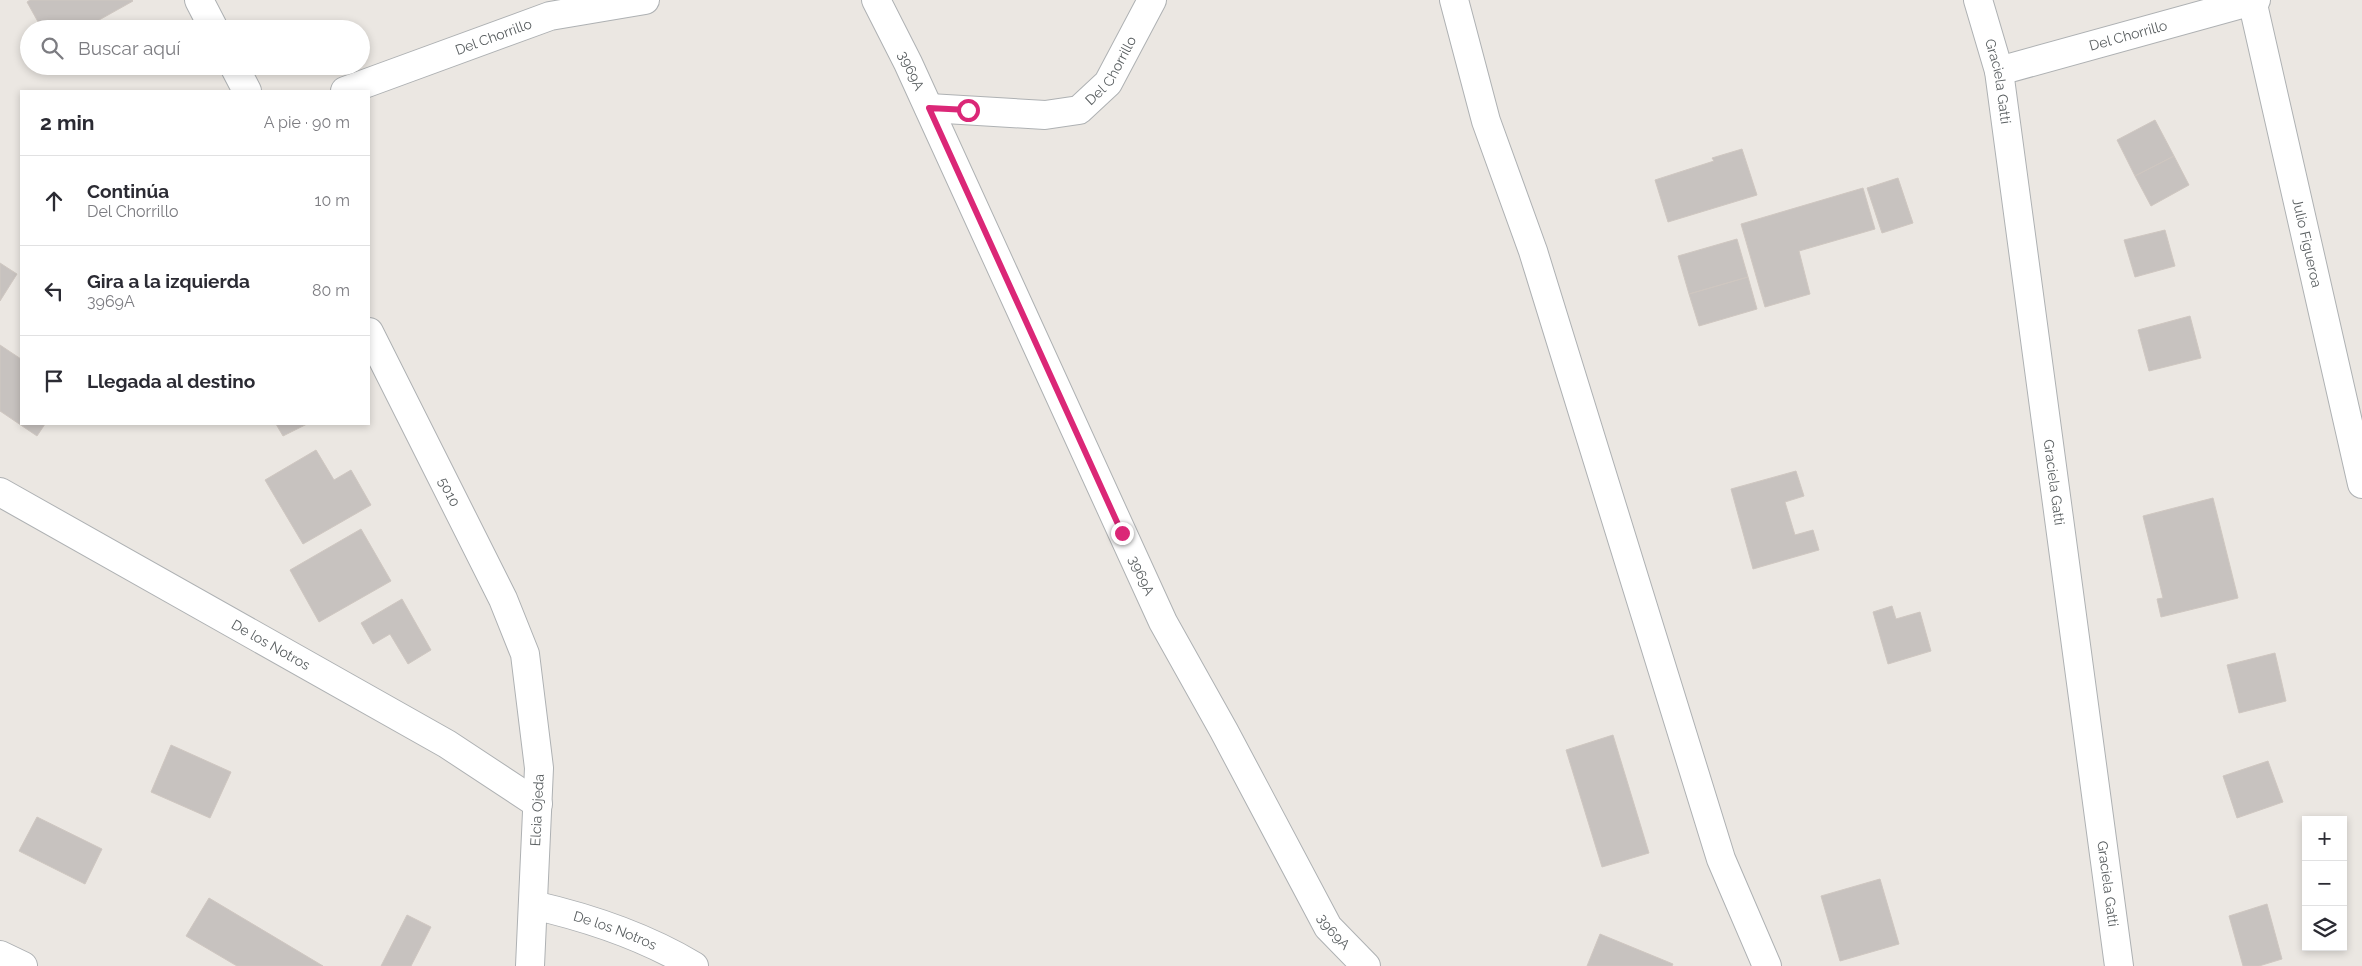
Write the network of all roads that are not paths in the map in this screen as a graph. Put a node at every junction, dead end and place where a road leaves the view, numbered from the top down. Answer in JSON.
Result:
{"nodes":[{"id":1,"x":200,"y":0,"type":"edge"},
{"id":2,"x":645,"y":0,"type":"edge"},
{"id":3,"x":876,"y":0,"type":"edge"},
{"id":4,"x":1152,"y":0,"type":"edge"},
{"id":5,"x":1454,"y":0,"type":"edge"},
{"id":6,"x":1978,"y":0,"type":"edge"},
{"id":7,"x":2254,"y":0,"type":"edge"},
{"id":8,"x":550,"y":8,"type":"edge"},
{"id":9,"x":210,"y":20,"type":"edge"},
{"id":10,"x":1999,"y":71,"type":"junction"},
{"id":11,"x":239,"y":75,"type":"edge"},
{"id":12,"x":246,"y":90,"type":"edge"},
{"id":13,"x":347,"y":90,"type":"edge"},
{"id":14,"x":929,"y":108,"type":"junction"},
{"id":15,"x":370,"y":334,"type":"edge"},
{"id":16,"x":2362,"y":484,"type":"edge"},
{"id":17,"x":0,"y":492,"type":"edge"},
{"id":18,"x":525,"y":654,"type":"joint"},
{"id":19,"x":538,"y":804,"type":"junction"},
{"id":20,"x":533,"y":906,"type":"junction"},
{"id":21,"x":0,"y":954,"type":"edge"},
{"id":22,"x":23,"y":966,"type":"edge"},
{"id":23,"x":530,"y":966,"type":"edge"},
{"id":24,"x":694,"y":966,"type":"edge"},
{"id":25,"x":1366,"y":966,"type":"edge"},
{"id":26,"x":1767,"y":966,"type":"edge"},
{"id":27,"x":2120,"y":966,"type":"edge"}],
"edges":[{"from":1,"to":9,"type":"street"},
{"from":2,"to":8,"type":"street","name":"Del Chorrillo"},
{"from":3,"to":14,"type":"street","name":"3969A"},
{"from":4,"to":14,"type":"street","name":"Del Chorrillo"},
{"from":5,"to":26,"type":"street"},
{"from":6,"to":10,"type":"street","name":"Graciela Gatti"},
{"from":7,"to":10,"type":"street","name":"Del Chorrillo"},
{"from":7,"to":16,"type":"street","name":"Julio Figueroa"},
{"from":8,"to":13,"type":"street","name":"Del Chorrillo"},
{"from":10,"to":27,"type":"street","name":"Graciela Gatti"},
{"from":11,"to":12,"type":"street"},
{"from":14,"to":25,"type":"street","name":"3969A"},
{"from":15,"to":18,"type":"street","name":"5010"},
{"from":17,"to":19,"type":"street","name":"De los Notros"},
{"from":18,"to":19,"type":"street","name":"Elcia Ojeda"},
{"from":19,"to":20,"type":"street","name":"Elcia Ojeda"},
{"from":20,"to":23,"type":"street","name":"Elcia Ojeda"},
{"from":20,"to":24,"type":"street","name":"De los Notros"},
{"from":21,"to":22,"type":"street"}]}
